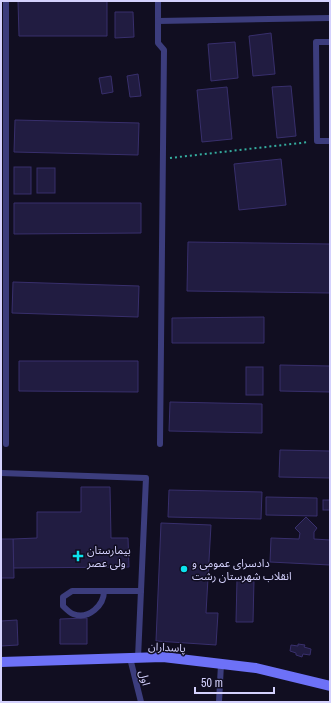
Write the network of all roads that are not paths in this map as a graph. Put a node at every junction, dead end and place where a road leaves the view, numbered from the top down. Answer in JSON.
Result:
{"nodes":[{"id":1,"x":6,"y":1,"type":"edge"},
{"id":2,"x":158,"y":1,"type":"edge"},
{"id":3,"x":330,"y":18,"type":"edge"},
{"id":4,"x":158,"y":21,"type":"junction"},
{"id":5,"x":330,"y":42,"type":"edge"},
{"id":6,"x":330,"y":141,"type":"edge"},
{"id":7,"x":6,"y":444,"type":"dead end"},
{"id":8,"x":160,"y":444,"type":"dead end"},
{"id":9,"x":1,"y":473,"type":"edge"},
{"id":10,"x":104,"y":591,"type":"junction"},
{"id":11,"x":141,"y":591,"type":"junction"},
{"id":12,"x":134,"y":658,"type":"junction"},
{"id":13,"x":1,"y":662,"type":"edge"},
{"id":14,"x":221,"y":664,"type":"junction"},
{"id":15,"x":330,"y":686,"type":"edge"},
{"id":16,"x":141,"y":702,"type":"edge"},
{"id":17,"x":219,"y":702,"type":"edge"}],
"edges":[{"from":1,"to":7,"type":"lane"},
{"from":2,"to":4,"type":"lane"},
{"from":3,"to":4,"type":"lane"},
{"from":4,"to":8,"type":"lane"},
{"from":5,"to":6,"type":"lane"},
{"from":9,"to":11,"type":"lane","name":"اول"},
{"from":10,"to":10,"type":"lane"},
{"from":10,"to":11,"type":"lane"},
{"from":11,"to":12,"type":"lane","name":"اول"},
{"from":12,"to":13,"type":"main road","name":"پاسداران"},
{"from":12,"to":14,"type":"main road","name":"پاسداران"},
{"from":12,"to":16,"type":"lane","name":"اول"},
{"from":14,"to":15,"type":"main road","name":"پاسداران"},
{"from":14,"to":17,"type":"lane"}]}
